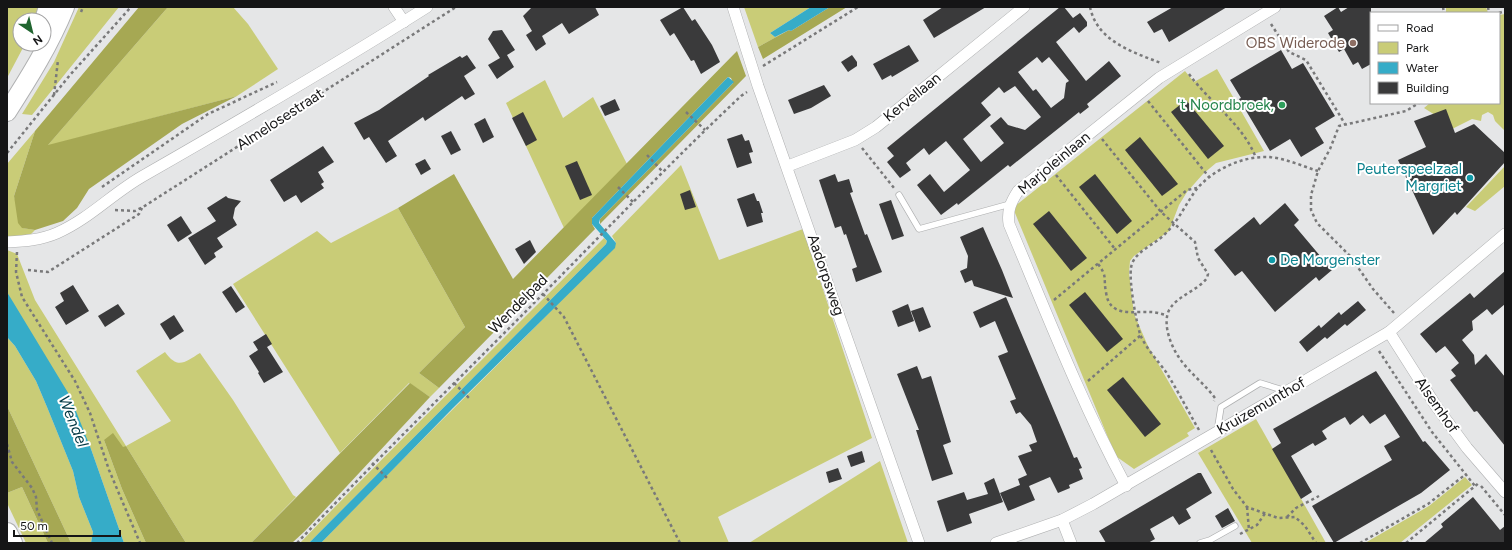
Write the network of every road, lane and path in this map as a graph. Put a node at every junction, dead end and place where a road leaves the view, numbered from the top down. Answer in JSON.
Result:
{"nodes":[{"id":1,"x":83,"y":7,"type":"edge"},
{"id":2,"x":131,"y":7,"type":"edge"},
{"id":3,"x":394,"y":7,"type":"edge"},
{"id":4,"x":427,"y":7,"type":"edge"},
{"id":5,"x":456,"y":7,"type":"edge"},
{"id":6,"x":733,"y":7,"type":"edge"},
{"id":7,"x":858,"y":7,"type":"edge"},
{"id":8,"x":1024,"y":7,"type":"edge"},
{"id":9,"x":1090,"y":7,"type":"edge"},
{"id":10,"x":1275,"y":7,"type":"edge"},
{"id":11,"x":72,"y":12,"type":"edge"},
{"id":12,"x":1265,"y":13,"type":"junction"},
{"id":13,"x":404,"y":22,"type":"junction"},
{"id":14,"x":29,"y":52,"type":"edge"},
{"id":15,"x":60,"y":54,"type":"dead end"},
{"id":16,"x":1176,"y":66,"type":"junction"},
{"id":17,"x":754,"y":72,"type":"junction"},
{"id":18,"x":280,"y":81,"type":"dead end"},
{"id":19,"x":758,"y":86,"type":"junction"},
{"id":20,"x":1140,"y":92,"type":"junction"},
{"id":21,"x":7,"y":94,"type":"edge"},
{"id":22,"x":54,"y":95,"type":"junction"},
{"id":23,"x":1417,"y":104,"type":"edge"},
{"id":24,"x":7,"y":112,"type":"edge"},
{"id":25,"x":686,"y":112,"type":"dead end"},
{"id":26,"x":1345,"y":124,"type":"junction"},
{"id":27,"x":1094,"y":129,"type":"junction"},
{"id":28,"x":705,"y":130,"type":"junction"},
{"id":29,"x":855,"y":140,"type":"junction"},
{"id":30,"x":7,"y":153,"type":"edge"},
{"id":31,"x":646,"y":155,"type":"dead end"},
{"id":32,"x":1256,"y":158,"type":"junction"},
{"id":33,"x":788,"y":166,"type":"junction"},
{"id":34,"x":1049,"y":166,"type":"junction"},
{"id":35,"x":1318,"y":171,"type":"junction"},
{"id":36,"x":663,"y":172,"type":"junction"},
{"id":37,"x":1209,"y":177,"type":"junction"},
{"id":38,"x":618,"y":188,"type":"dead end"},
{"id":39,"x":1197,"y":188,"type":"junction"},
{"id":40,"x":98,"y":191,"type":"dead end"},
{"id":41,"x":899,"y":195,"type":"joint"},
{"id":42,"x":633,"y":202,"type":"junction"},
{"id":43,"x":1010,"y":204,"type":"junction"},
{"id":44,"x":98,"y":207,"type":"junction"},
{"id":45,"x":143,"y":207,"type":"junction"},
{"id":46,"x":1161,"y":212,"type":"junction"},
{"id":47,"x":1175,"y":223,"type":"junction"},
{"id":48,"x":1505,"y":234,"type":"edge"},
{"id":49,"x":20,"y":241,"type":"junction"},
{"id":50,"x":7,"y":242,"type":"edge"},
{"id":51,"x":1115,"y":249,"type":"junction"},
{"id":52,"x":1098,"y":264,"type":"junction"},
{"id":53,"x":28,"y":270,"type":"dead end"},
{"id":54,"x":543,"y":294,"type":"junction"},
{"id":55,"x":1043,"y":306,"type":"junction"},
{"id":56,"x":1136,"y":313,"type":"junction"},
{"id":57,"x":1166,"y":315,"type":"junction"},
{"id":58,"x":1402,"y":322,"type":"junction"},
{"id":59,"x":1388,"y":332,"type":"junction"},
{"id":60,"x":1141,"y":336,"type":"junction"},
{"id":61,"x":1373,"y":341,"type":"junction"},
{"id":62,"x":454,"y":383,"type":"junction"},
{"id":63,"x":1079,"y":388,"type":"junction"},
{"id":64,"x":1287,"y":391,"type":"junction"},
{"id":65,"x":469,"y":398,"type":"dead end"},
{"id":66,"x":1215,"y":398,"type":"dead end"},
{"id":67,"x":1217,"y":432,"type":"junction"},
{"id":68,"x":1205,"y":439,"type":"junction"},
{"id":69,"x":7,"y":444,"type":"edge"},
{"id":70,"x":372,"y":464,"type":"junction"},
{"id":71,"x":1466,"y":474,"type":"junction"},
{"id":72,"x":1491,"y":475,"type":"junction"},
{"id":73,"x":388,"y":479,"type":"dead end"},
{"id":74,"x":1479,"y":483,"type":"junction"},
{"id":75,"x":1126,"y":486,"type":"junction"},
{"id":76,"x":1475,"y":486,"type":"junction"},
{"id":77,"x":1505,"y":492,"type":"edge"},
{"id":78,"x":1319,"y":496,"type":"dead end"},
{"id":79,"x":1247,"y":507,"type":"junction"},
{"id":80,"x":1266,"y":512,"type":"junction"},
{"id":81,"x":1505,"y":515,"type":"edge"},
{"id":82,"x":1286,"y":518,"type":"junction"},
{"id":83,"x":1062,"y":520,"type":"junction"},
{"id":84,"x":1235,"y":526,"type":"joint"},
{"id":85,"x":1249,"y":531,"type":"junction"},
{"id":86,"x":7,"y":533,"type":"edge"},
{"id":87,"x":12,"y":543,"type":"edge"},
{"id":88,"x":52,"y":543,"type":"edge"},
{"id":89,"x":140,"y":543,"type":"edge"},
{"id":90,"x":297,"y":543,"type":"edge"},
{"id":91,"x":680,"y":543,"type":"edge"},
{"id":92,"x":919,"y":543,"type":"edge"},
{"id":93,"x":996,"y":543,"type":"edge"},
{"id":94,"x":1071,"y":543,"type":"edge"},
{"id":95,"x":1200,"y":543,"type":"edge"},
{"id":96,"x":1316,"y":543,"type":"edge"},
{"id":97,"x":1360,"y":543,"type":"edge"},
{"id":98,"x":1406,"y":543,"type":"edge"}],
"edges":[{"from":1,"to":11,"type":"path"},
{"from":2,"to":22,"type":"path"},
{"from":3,"to":13,"type":"street"},
{"from":4,"to":13,"type":"street","name":"Almelosestraat"},
{"from":5,"to":45,"type":"path","name":"Almelosestraat"},
{"from":6,"to":17,"type":"street","name":"Aadorpsweg"},
{"from":7,"to":17,"type":"path"},
{"from":8,"to":29,"type":"street","name":"Kervellaan"},
{"from":9,"to":16,"type":"path"},
{"from":10,"to":12,"type":"street","name":"Marjoleinlaan"},
{"from":11,"to":24,"type":"main road"},
{"from":12,"to":16,"type":"street","name":"Marjoleinlaan"},
{"from":12,"to":26,"type":"path"},
{"from":13,"to":44,"type":"street","name":"Almelosestraat"},
{"from":14,"to":21,"type":"main road"},
{"from":15,"to":22,"type":"path"},
{"from":16,"to":20,"type":"street","name":"Marjoleinlaan"},
{"from":16,"to":32,"type":"path"},
{"from":17,"to":19,"type":"street","name":"Aadorpsweg"},
{"from":18,"to":40,"type":"path"},
{"from":19,"to":28,"type":"path","name":"Wendelpad"},
{"from":19,"to":33,"type":"street","name":"Aadorpsweg"},
{"from":20,"to":27,"type":"street","name":"Marjoleinlaan"},
{"from":20,"to":37,"type":"path"},
{"from":22,"to":30,"type":"path"},
{"from":23,"to":26,"type":"path"},
{"from":25,"to":28,"type":"path"},
{"from":26,"to":35,"type":"path"},
{"from":27,"to":34,"type":"street","name":"Marjoleinlaan"},
{"from":27,"to":46,"type":"path"},
{"from":28,"to":36,"type":"path","name":"Wendelpad"},
{"from":29,"to":33,"type":"street","name":"Kervellaan"},
{"from":29,"to":41,"type":"path"},
{"from":31,"to":36,"type":"path"},
{"from":32,"to":35,"type":"path"},
{"from":32,"to":37,"type":"path"},
{"from":33,"to":92,"type":"street","name":"Aadorpsweg"},
{"from":34,"to":43,"type":"street","name":"Marjoleinlaan"},
{"from":34,"to":51,"type":"path"},
{"from":35,"to":58,"type":"path"},
{"from":36,"to":42,"type":"path","name":"Wendelpad"},
{"from":37,"to":39,"type":"path"},
{"from":38,"to":42,"type":"path"},
{"from":39,"to":46,"type":"path"},
{"from":39,"to":47,"type":"path"},
{"from":41,"to":43,"type":"lane"},
{"from":42,"to":54,"type":"path","name":"Wendelpad"},
{"from":43,"to":55,"type":"street","name":"Marjoleinlaan"},
{"from":44,"to":45,"type":"path","name":"Almelosestraat"},
{"from":44,"to":49,"type":"street","name":"Almelosestraat"},
{"from":45,"to":53,"type":"path"},
{"from":46,"to":47,"type":"path"},
{"from":46,"to":51,"type":"path"},
{"from":47,"to":56,"type":"path"},
{"from":47,"to":57,"type":"path"},
{"from":48,"to":58,"type":"street","name":"Kruizemunthof"},
{"from":49,"to":50,"type":"street","name":"Almelosestraat"},
{"from":49,"to":89,"type":"path"},
{"from":51,"to":52,"type":"path"},
{"from":52,"to":55,"type":"path"},
{"from":52,"to":56,"type":"path"},
{"from":54,"to":62,"type":"path","name":"Wendelpad"},
{"from":54,"to":91,"type":"path"},
{"from":55,"to":63,"type":"street","name":"Marjoleinlaan"},
{"from":56,"to":57,"type":"path"},
{"from":56,"to":60,"type":"path"},
{"from":57,"to":66,"type":"path"},
{"from":58,"to":59,"type":"street","name":"Kruizemunthof"},
{"from":59,"to":61,"type":"street","name":"Kruizemunthof"},
{"from":59,"to":72,"type":"street","name":"Alsemhof"},
{"from":60,"to":63,"type":"path"},
{"from":60,"to":68,"type":"path"},
{"from":61,"to":64,"type":"street","name":"Kruizemunthof"},
{"from":61,"to":71,"type":"path"},
{"from":62,"to":65,"type":"path"},
{"from":62,"to":70,"type":"path","name":"Wendelpad"},
{"from":63,"to":75,"type":"street","name":"Marjoleinlaan"},
{"from":64,"to":67,"type":"street","name":"Kruizemunthof"},
{"from":64,"to":67,"type":"lane"},
{"from":67,"to":68,"type":"street","name":"Kruizemunthof"},
{"from":68,"to":75,"type":"street","name":"Kruizemunthof"},
{"from":68,"to":79,"type":"path"},
{"from":69,"to":88,"type":"path"},
{"from":70,"to":73,"type":"path"},
{"from":70,"to":90,"type":"path","name":"Wendelpad"},
{"from":71,"to":76,"type":"path"},
{"from":71,"to":97,"type":"path"},
{"from":72,"to":74,"type":"path"},
{"from":72,"to":77,"type":"street","name":"Alsemhof"},
{"from":74,"to":76,"type":"path"},
{"from":74,"to":81,"type":"path"},
{"from":75,"to":83,"type":"street","name":"Kruizemunthof"},
{"from":76,"to":98,"type":"path"},
{"from":78,"to":82,"type":"path"},
{"from":79,"to":80,"type":"path"},
{"from":79,"to":85,"type":"path"},
{"from":80,"to":82,"type":"path"},
{"from":80,"to":85,"type":"path"},
{"from":82,"to":96,"type":"path"},
{"from":83,"to":93,"type":"street","name":"Kruizemunthof"},
{"from":83,"to":94,"type":"street"},
{"from":84,"to":85,"type":"path"},
{"from":84,"to":95,"type":"lane"},
{"from":86,"to":87,"type":"highway"}]}
